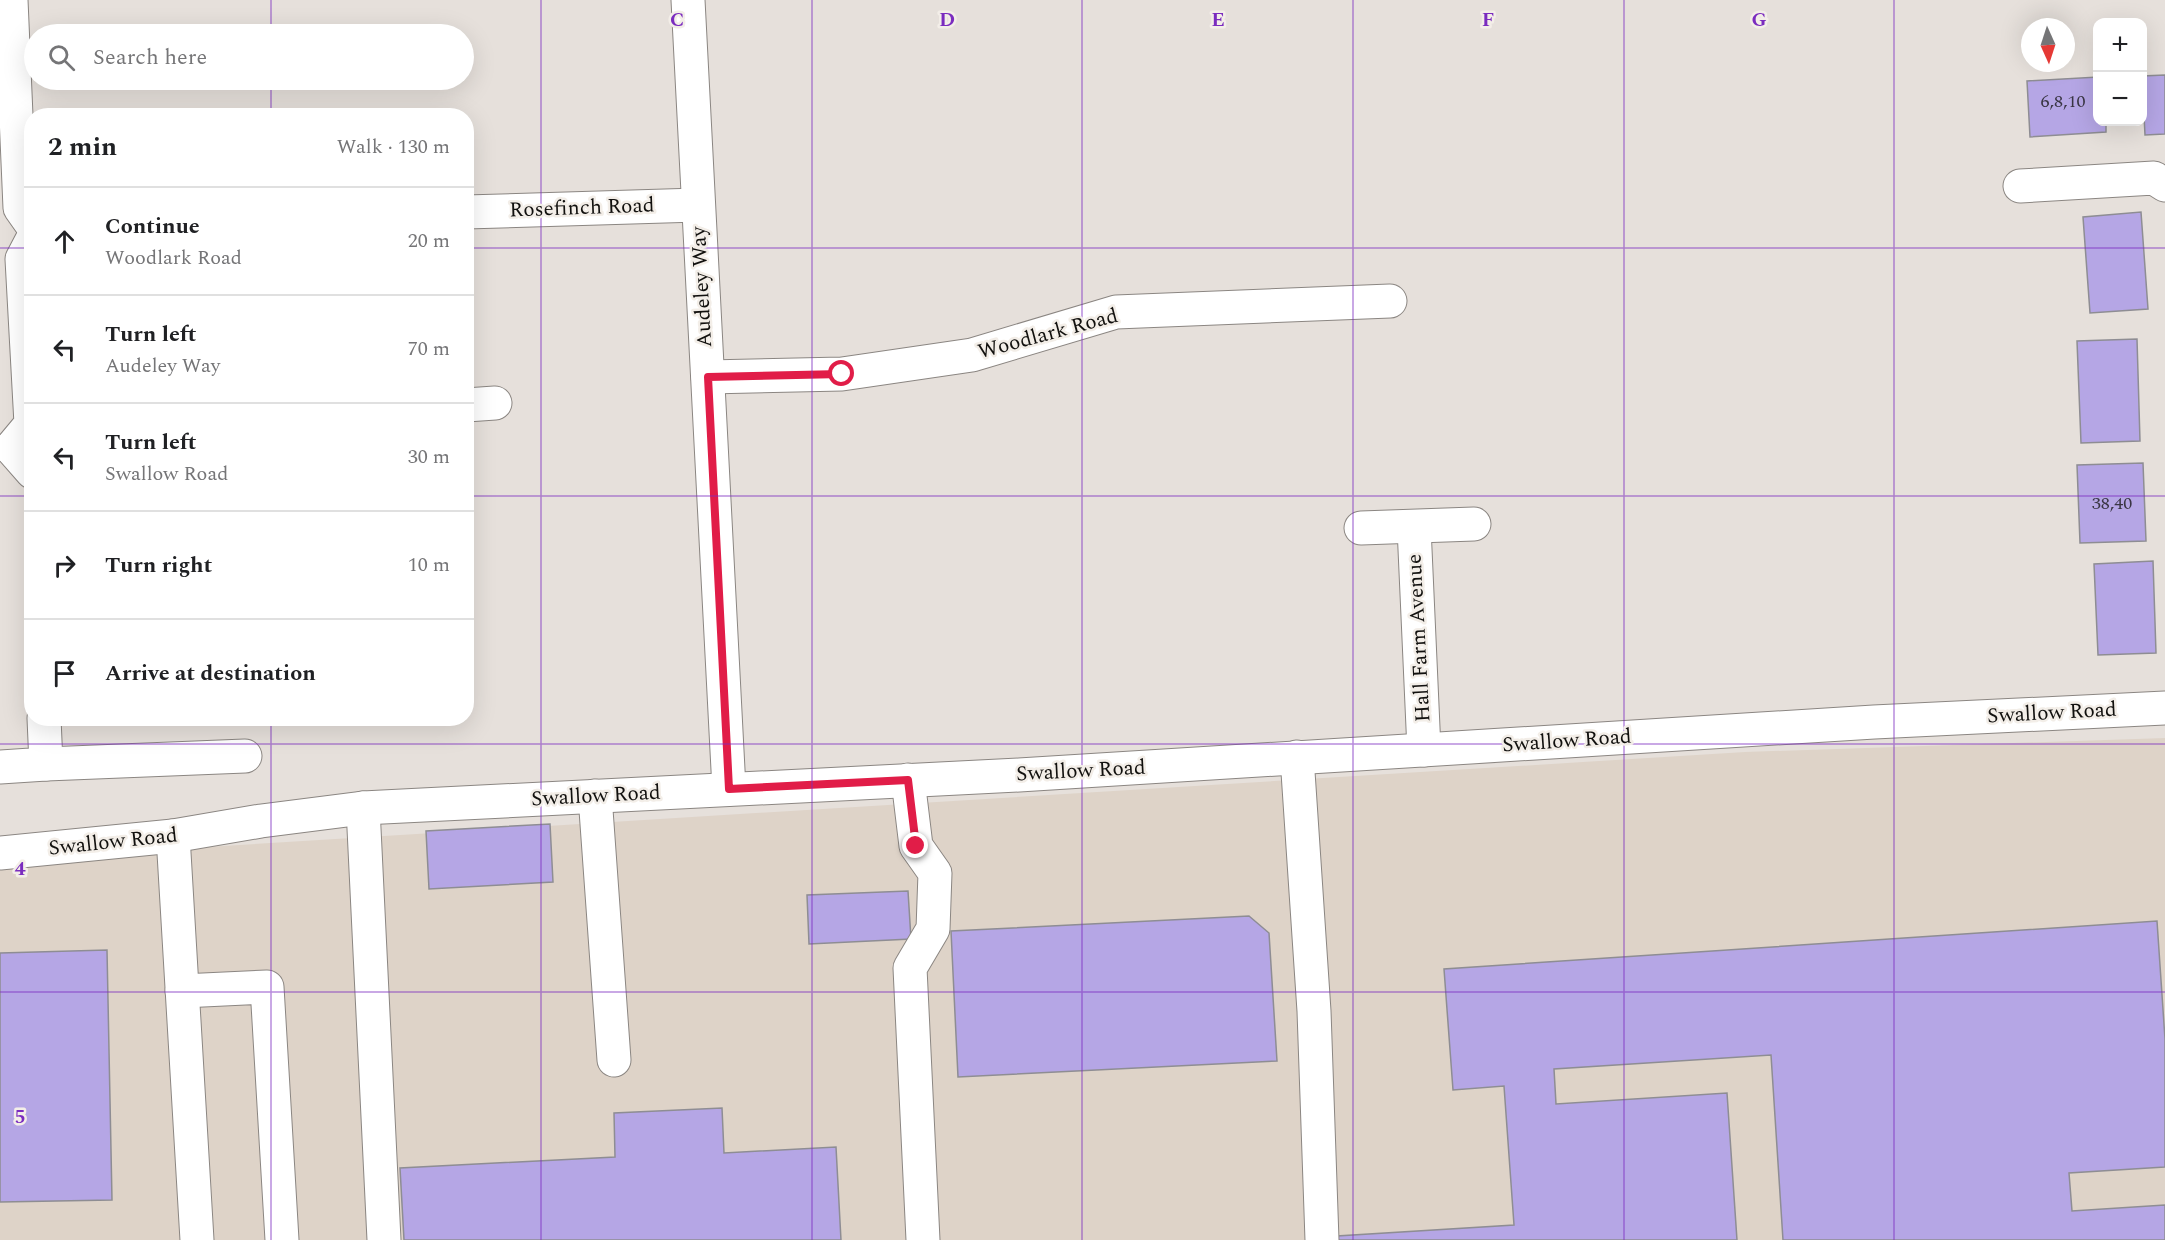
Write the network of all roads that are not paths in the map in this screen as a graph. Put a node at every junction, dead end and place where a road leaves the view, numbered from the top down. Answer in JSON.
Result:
{"nodes":[{"id":1,"x":11,"y":0,"type":"edge"},
{"id":2,"x":688,"y":0,"type":"edge"},
{"id":3,"x":2165,"y":184,"type":"edge"},
{"id":4,"x":2020,"y":186,"type":"dead end"},
{"id":5,"x":698,"y":205,"type":"junction"},
{"id":6,"x":474,"y":212,"type":"edge"},
{"id":7,"x":24,"y":214,"type":"edge"},
{"id":8,"x":24,"y":255,"type":"edge"},
{"id":9,"x":24,"y":296,"type":"edge"},
{"id":10,"x":1390,"y":301,"type":"dead end"},
{"id":11,"x":708,"y":377,"type":"junction"},
{"id":12,"x":24,"y":437,"type":"edge"},
{"id":13,"x":14,"y":456,"type":"edge"},
{"id":14,"x":1474,"y":524,"type":"dead end"},
{"id":15,"x":1414,"y":527,"type":"junction"},
{"id":16,"x":1361,"y":528,"type":"dead end"},
{"id":17,"x":2165,"y":708,"type":"edge"},
{"id":18,"x":44,"y":726,"type":"edge"},
{"id":19,"x":1424,"y":750,"type":"junction"},
{"id":20,"x":245,"y":756,"type":"dead end"},
{"id":21,"x":1297,"y":758,"type":"junction"},
{"id":22,"x":46,"y":764,"type":"junction"},
{"id":23,"x":0,"y":767,"type":"edge"},
{"id":24,"x":908,"y":780,"type":"junction"},
{"id":25,"x":729,"y":789,"type":"junction"},
{"id":26,"x":595,"y":796,"type":"junction"},
{"id":27,"x":363,"y":808,"type":"junction"},
{"id":28,"x":173,"y":836,"type":"junction"},
{"id":29,"x":0,"y":853,"type":"edge"},
{"id":30,"x":182,"y":991,"type":"junction"},
{"id":31,"x":614,"y":1060,"type":"dead end"},
{"id":32,"x":197,"y":1240,"type":"edge"},
{"id":33,"x":282,"y":1240,"type":"edge"},
{"id":34,"x":384,"y":1240,"type":"edge"},
{"id":35,"x":923,"y":1240,"type":"edge"},
{"id":36,"x":1322,"y":1240,"type":"edge"}],
"edges":[{"from":1,"to":7,"type":"street"},
{"from":2,"to":5,"type":"street","name":"Audeley Way"},
{"from":3,"to":4,"type":"street"},
{"from":5,"to":6,"type":"street","name":"Rosefinch Road"},
{"from":5,"to":11,"type":"street","name":"Audeley Way"},
{"from":8,"to":9,"type":"street"},
{"from":10,"to":11,"type":"street","name":"Woodlark Road"},
{"from":11,"to":25,"type":"street","name":"Audeley Way"},
{"from":12,"to":13,"type":"street"},
{"from":14,"to":15,"type":"street","name":"Hall Farm Avenue"},
{"from":15,"to":16,"type":"street","name":"Hall Farm Avenue"},
{"from":15,"to":19,"type":"street","name":"Hall Farm Avenue"},
{"from":17,"to":19,"type":"street","name":"Swallow Road"},
{"from":18,"to":22,"type":"street"},
{"from":19,"to":21,"type":"street","name":"Swallow Road"},
{"from":20,"to":22,"type":"street"},
{"from":21,"to":24,"type":"street","name":"Swallow Road"},
{"from":21,"to":36,"type":"street"},
{"from":22,"to":23,"type":"street"},
{"from":24,"to":25,"type":"street","name":"Swallow Road"},
{"from":24,"to":35,"type":"street"},
{"from":25,"to":26,"type":"street","name":"Swallow Road"},
{"from":26,"to":27,"type":"street","name":"Swallow Road"},
{"from":26,"to":31,"type":"street"},
{"from":27,"to":28,"type":"street","name":"Swallow Road"},
{"from":27,"to":34,"type":"street"},
{"from":28,"to":29,"type":"street","name":"Swallow Road"},
{"from":28,"to":30,"type":"street"},
{"from":30,"to":32,"type":"street"},
{"from":30,"to":33,"type":"street"}]}
